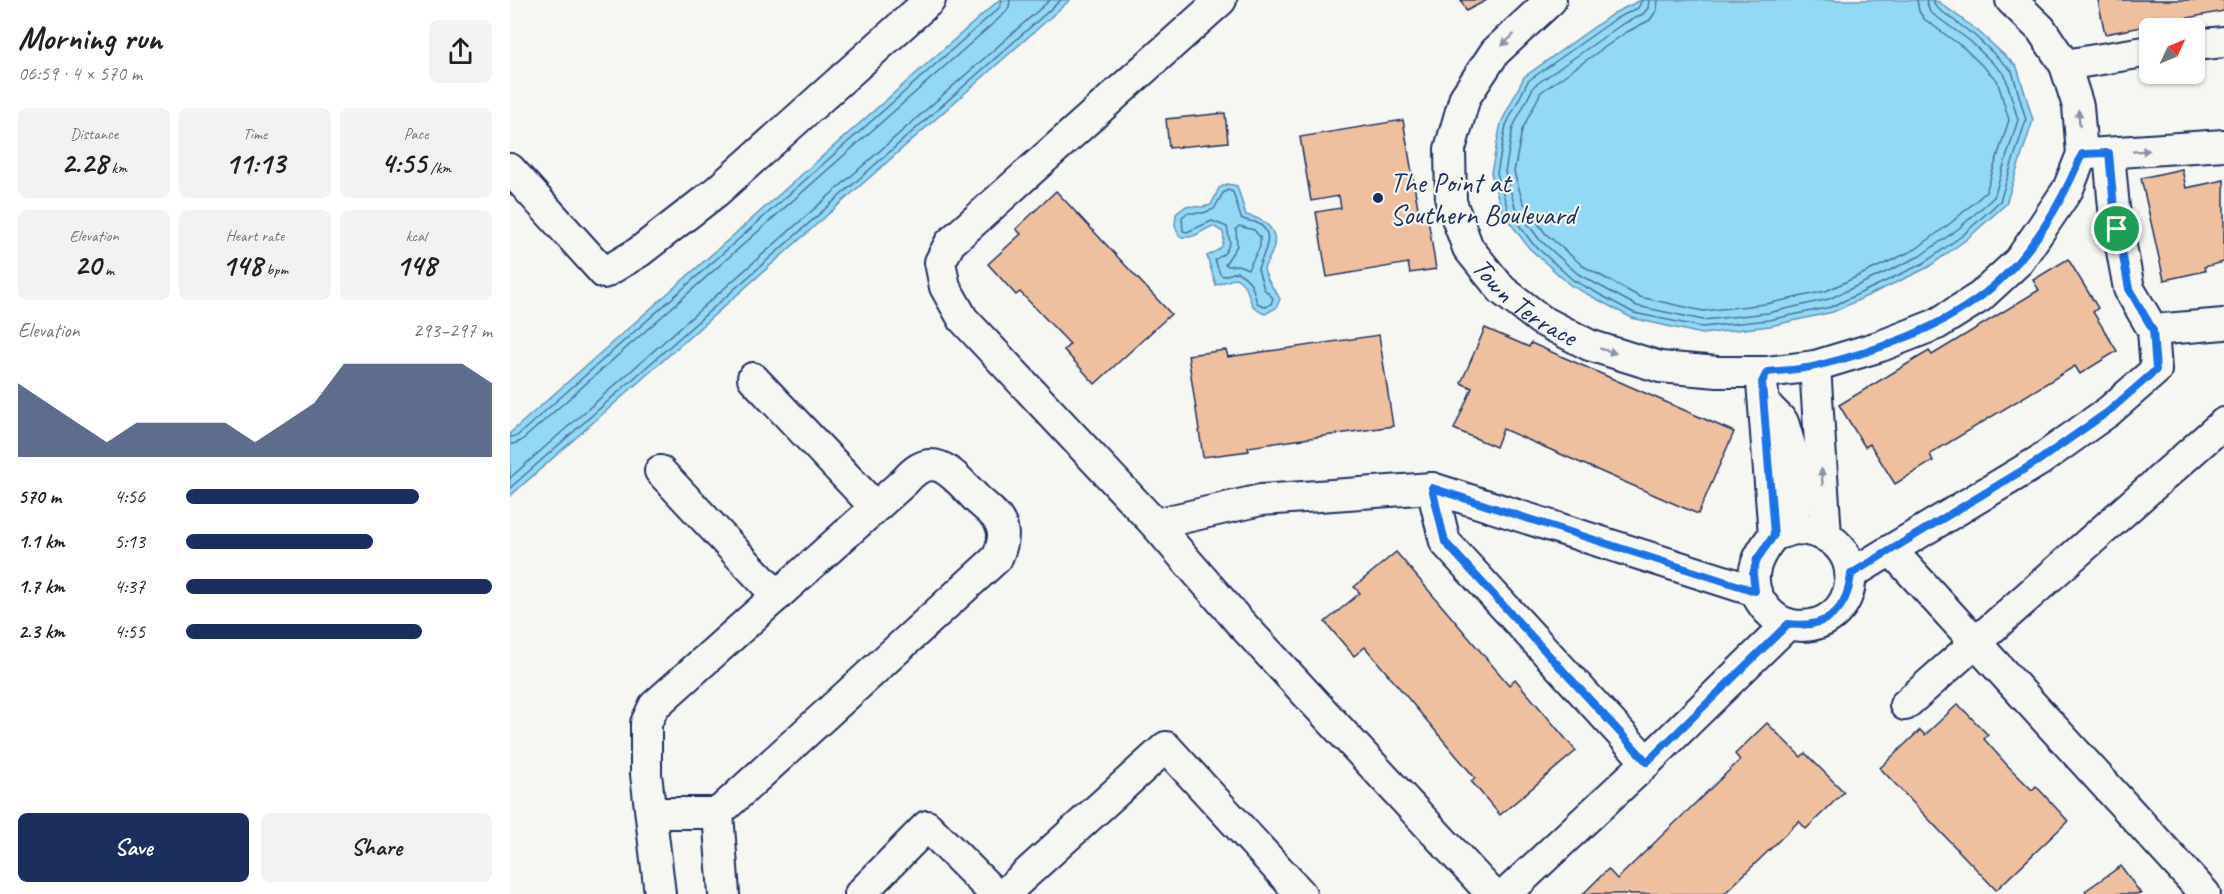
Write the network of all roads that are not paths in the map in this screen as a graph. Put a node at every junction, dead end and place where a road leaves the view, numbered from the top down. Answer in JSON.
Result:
{"nodes":[{"id":1,"x":930,"y":0,"type":"edge"},
{"id":2,"x":1221,"y":0,"type":"edge"},
{"id":3,"x":1551,"y":0,"type":"edge"},
{"id":4,"x":2014,"y":1,"type":"edge"},
{"id":5,"x":2224,"y":42,"type":"edge"},
{"id":6,"x":2205,"y":44,"type":"edge"},
{"id":7,"x":2139,"y":53,"type":"edge"},
{"id":8,"x":2066,"y":65,"type":"junction"},
{"id":9,"x":2224,"y":145,"type":"edge"},
{"id":10,"x":2095,"y":153,"type":"junction"},
{"id":11,"x":510,"y":169,"type":"edge"},
{"id":12,"x":2224,"y":324,"type":"edge"},
{"id":13,"x":2153,"y":330,"type":"junction"},
{"id":14,"x":1815,"y":366,"type":"junction"},
{"id":15,"x":1767,"y":372,"type":"junction"},
{"id":16,"x":753,"y":378,"type":"dead end"},
{"id":17,"x":2224,"y":423,"type":"edge"},
{"id":18,"x":660,"y":471,"type":"dead end"},
{"id":19,"x":1432,"y":488,"type":"junction"},
{"id":20,"x":875,"y":507,"type":"junction"},
{"id":21,"x":1155,"y":524,"type":"junction"},
{"id":22,"x":1784,"y":532,"type":"junction"},
{"id":23,"x":1826,"y":536,"type":"junction"},
{"id":24,"x":1891,"y":550,"type":"junction"},
{"id":25,"x":1851,"y":574,"type":"junction"},
{"id":26,"x":1755,"y":591,"type":"junction"},
{"id":27,"x":777,"y":596,"type":"junction"},
{"id":28,"x":1788,"y":624,"type":"junction"},
{"id":29,"x":1974,"y":643,"type":"junction"},
{"id":30,"x":1905,"y":705,"type":"dead end"},
{"id":31,"x":1647,"y":762,"type":"junction"},
{"id":32,"x":651,"y":813,"type":"junction"},
{"id":33,"x":718,"y":813,"type":"junction"},
{"id":34,"x":660,"y":894,"type":"edge"},
{"id":35,"x":723,"y":894,"type":"edge"},
{"id":36,"x":860,"y":894,"type":"edge"},
{"id":37,"x":995,"y":894,"type":"edge"},
{"id":38,"x":1005,"y":894,"type":"edge"},
{"id":39,"x":1301,"y":894,"type":"edge"},
{"id":40,"x":1492,"y":894,"type":"edge"},
{"id":41,"x":1506,"y":894,"type":"edge"},
{"id":42,"x":2205,"y":894,"type":"edge"}],
"edges":[{"from":1,"to":11,"type":"street"},
{"from":2,"to":21,"type":"street"},
{"from":3,"to":15,"type":"street","name":"Town Terrace","one_way":true},
{"from":4,"to":8,"type":"street","name":"Town Terrace"},
{"from":5,"to":6,"type":"street"},
{"from":7,"to":8,"type":"street"},
{"from":10,"to":8,"type":"street","name":"Town Terrace","one_way":true},
{"from":10,"to":9,"type":"street","one_way":true},
{"from":10,"to":13,"type":"street"},
{"from":10,"to":14,"type":"street","name":"Town Terrace"},
{"from":12,"to":13,"type":"street"},
{"from":13,"to":24,"type":"street"},
{"from":14,"to":15,"type":"street","name":"Town Terrace"},
{"from":23,"to":14,"type":"street","one_way":true},
{"from":15,"to":22,"type":"street"},
{"from":16,"to":20,"type":"street"},
{"from":17,"to":29,"type":"street"},
{"from":18,"to":27,"type":"street"},
{"from":19,"to":21,"type":"street"},
{"from":19,"to":26,"type":"street"},
{"from":19,"to":31,"type":"street"},
{"from":20,"to":27,"type":"street"},
{"from":20,"to":33,"type":"street"},
{"from":21,"to":40,"type":"street"},
{"from":22,"to":23,"type":"street"},
{"from":22,"to":26,"type":"street"},
{"from":23,"to":25,"type":"street"},
{"from":24,"to":25,"type":"street"},
{"from":24,"to":29,"type":"street"},
{"from":25,"to":28,"type":"street"},
{"from":26,"to":28,"type":"street"},
{"from":27,"to":32,"type":"street"},
{"from":28,"to":31,"type":"street"},
{"from":29,"to":30,"type":"street"},
{"from":29,"to":42,"type":"street"},
{"from":31,"to":41,"type":"street"},
{"from":32,"to":33,"type":"street"},
{"from":32,"to":34,"type":"street"},
{"from":33,"to":35,"type":"street"},
{"from":36,"to":37,"type":"street"},
{"from":38,"to":39,"type":"street"}]}
